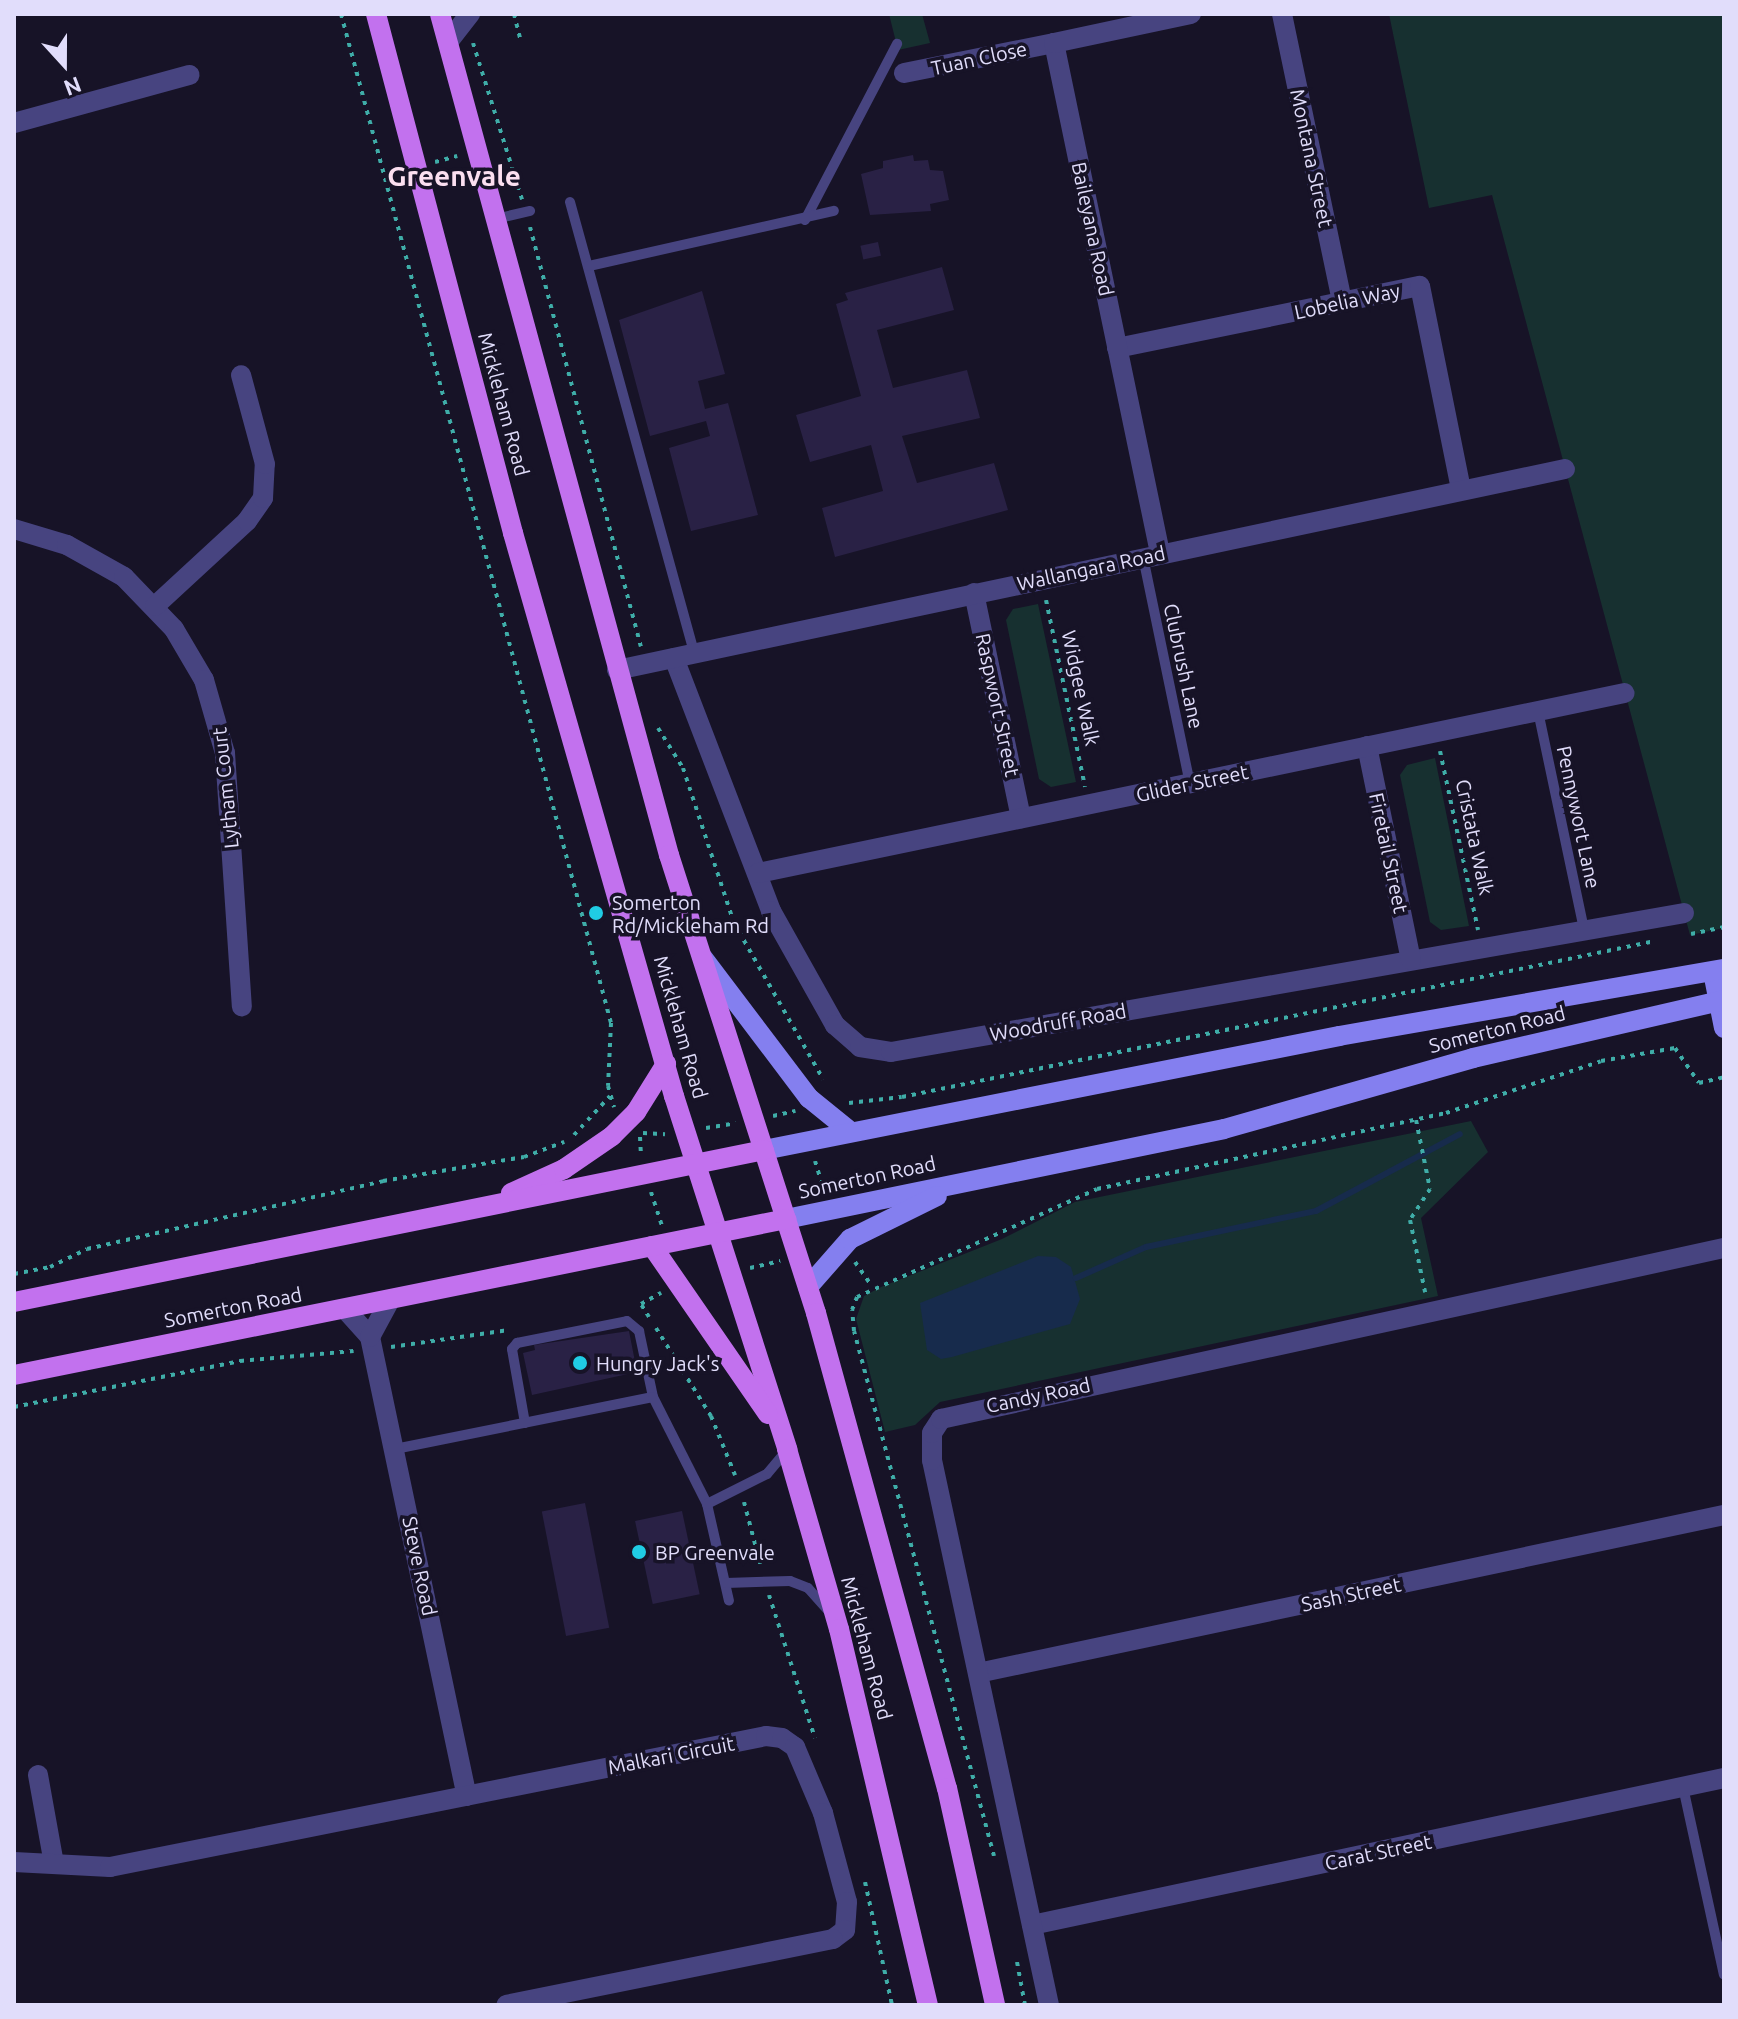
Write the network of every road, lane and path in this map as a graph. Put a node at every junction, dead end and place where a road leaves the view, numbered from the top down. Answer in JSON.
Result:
{"nodes":[{"id":1,"x":341,"y":14,"type":"edge"},
{"id":2,"x":369,"y":14,"type":"edge"},
{"id":3,"x":376,"y":14,"type":"edge"},
{"id":4,"x":440,"y":14,"type":"edge"},
{"id":5,"x":514,"y":14,"type":"edge"},
{"id":6,"x":1191,"y":14,"type":"edge"},
{"id":7,"x":1282,"y":14,"type":"edge"},
{"id":8,"x":468,"y":16,"type":"edge"},
{"id":9,"x":520,"y":38,"type":"dead end"},
{"id":10,"x":448,"y":42,"type":"junction"},
{"id":11,"x":384,"y":43,"type":"junction"},
{"id":12,"x":1054,"y":43,"type":"junction"},
{"id":13,"x":897,"y":44,"type":"dead end"},
{"id":14,"x":904,"y":73,"type":"dead end"},
{"id":15,"x":190,"y":75,"type":"dead end"},
{"id":16,"x":14,"y":123,"type":"edge"},
{"id":17,"x":506,"y":142,"type":"junction"},
{"id":18,"x":477,"y":151,"type":"junction"},
{"id":19,"x":415,"y":166,"type":"junction"},
{"id":20,"x":570,"y":202,"type":"dead end"},
{"id":21,"x":834,"y":211,"type":"dead end"},
{"id":22,"x":528,"y":212,"type":"junction"},
{"id":23,"x":495,"y":219,"type":"junction"},
{"id":24,"x":805,"y":220,"type":"junction"},
{"id":25,"x":589,"y":266,"type":"junction"},
{"id":26,"x":1342,"y":302,"type":"junction"},
{"id":27,"x":1117,"y":348,"type":"junction"},
{"id":28,"x":241,"y":375,"type":"dead end"},
{"id":29,"x":1565,"y":469,"type":"dead end"},
{"id":30,"x":1461,"y":490,"type":"junction"},
{"id":31,"x":14,"y":529,"type":"edge"},
{"id":32,"x":1151,"y":555,"type":"junction"},
{"id":33,"x":1041,"y":578,"type":"junction"},
{"id":34,"x":974,"y":593,"type":"junction"},
{"id":35,"x":155,"y":606,"type":"junction"},
{"id":36,"x":684,"y":655,"type":"junction"},
{"id":37,"x":646,"y":664,"type":"junction"},
{"id":38,"x":617,"y":670,"type":"junction"},
{"id":39,"x":1625,"y":693,"type":"dead end"},
{"id":40,"x":1538,"y":711,"type":"junction"},
{"id":41,"x":651,"y":715,"type":"dead end"},
{"id":42,"x":1436,"y":732,"type":"junction"},
{"id":43,"x":1367,"y":746,"type":"junction"},
{"id":44,"x":1190,"y":783,"type":"junction"},
{"id":45,"x":1089,"y":804,"type":"junction"},
{"id":46,"x":1021,"y":818,"type":"junction"},
{"id":47,"x":758,"y":873,"type":"junction"},
{"id":48,"x":1684,"y":913,"type":"dead end"},
{"id":49,"x":1724,"y":927,"type":"edge"},
{"id":50,"x":1584,"y":930,"type":"junction"},
{"id":51,"x":1686,"y":935,"type":"dead end"},
{"id":52,"x":1661,"y":940,"type":"dead end"},
{"id":53,"x":1482,"y":948,"type":"junction"},
{"id":54,"x":696,"y":949,"type":"junction"},
{"id":55,"x":1411,"y":960,"type":"junction"},
{"id":56,"x":1719,"y":970,"type":"edge"},
{"id":57,"x":1721,"y":1001,"type":"edge"},
{"id":58,"x":242,"y":1006,"type":"dead end"},
{"id":59,"x":1724,"y":1028,"type":"edge"},
{"id":60,"x":666,"y":1064,"type":"junction"},
{"id":61,"x":826,"y":1085,"type":"dead end"},
{"id":62,"x":610,"y":1096,"type":"dead end"},
{"id":63,"x":834,"y":1098,"type":"dead end"},
{"id":64,"x":794,"y":1112,"type":"dead end"},
{"id":65,"x":1416,"y":1120,"type":"dead end"},
{"id":66,"x":642,"y":1132,"type":"dead end"},
{"id":67,"x":851,"y":1132,"type":"junction"},
{"id":68,"x":808,"y":1141,"type":"junction"},
{"id":69,"x":764,"y":1150,"type":"junction"},
{"id":70,"x":696,"y":1164,"type":"junction"},
{"id":71,"x":645,"y":1174,"type":"junction"},
{"id":72,"x":970,"y":1181,"type":"junction"},
{"id":73,"x":478,"y":1208,"type":"junction"},
{"id":74,"x":831,"y":1210,"type":"junction"},
{"id":75,"x":786,"y":1219,"type":"junction"},
{"id":76,"x":718,"y":1233,"type":"junction"},
{"id":77,"x":660,"y":1245,"type":"junction"},
{"id":78,"x":844,"y":1246,"type":"junction"},
{"id":79,"x":1724,"y":1248,"type":"edge"},
{"id":80,"x":798,"y":1257,"type":"junction"},
{"id":81,"x":731,"y":1272,"type":"junction"},
{"id":82,"x":14,"y":1274,"type":"edge"},
{"id":83,"x":678,"y":1283,"type":"junction"},
{"id":84,"x":872,"y":1286,"type":"dead end"},
{"id":85,"x":808,"y":1287,"type":"junction"},
{"id":86,"x":390,"y":1300,"type":"junction"},
{"id":87,"x":14,"y":1302,"type":"edge"},
{"id":88,"x":641,"y":1304,"type":"junction"},
{"id":89,"x":631,"y":1306,"type":"dead end"},
{"id":90,"x":345,"y":1309,"type":"junction"},
{"id":91,"x":1427,"y":1311,"type":"junction"},
{"id":92,"x":513,"y":1329,"type":"dead end"},
{"id":93,"x":371,"y":1343,"type":"junction"},
{"id":94,"x":14,"y":1375,"type":"edge"},
{"id":95,"x":653,"y":1397,"type":"junction"},
{"id":96,"x":14,"y":1407,"type":"edge"},
{"id":97,"x":525,"y":1423,"type":"junction"},
{"id":98,"x":395,"y":1449,"type":"junction"},
{"id":99,"x":787,"y":1449,"type":"junction"},
{"id":100,"x":742,"y":1491,"type":"junction"},
{"id":101,"x":707,"y":1504,"type":"junction"},
{"id":102,"x":1724,"y":1515,"type":"edge"},
{"id":103,"x":764,"y":1579,"type":"junction"},
{"id":104,"x":726,"y":1583,"type":"junction"},
{"id":105,"x":729,"y":1601,"type":"dead end"},
{"id":106,"x":839,"y":1629,"type":"junction"},
{"id":107,"x":978,"y":1673,"type":"junction"},
{"id":108,"x":819,"y":1747,"type":"dead end"},
{"id":109,"x":38,"y":1775,"type":"dead end"},
{"id":110,"x":1724,"y":1778,"type":"edge"},
{"id":111,"x":1683,"y":1787,"type":"junction"},
{"id":112,"x":467,"y":1796,"type":"junction"},
{"id":113,"x":14,"y":1862,"type":"edge"},
{"id":114,"x":54,"y":1864,"type":"junction"},
{"id":115,"x":862,"y":1872,"type":"dead end"},
{"id":116,"x":1032,"y":1925,"type":"junction"},
{"id":117,"x":1724,"y":1975,"type":"edge"},
{"id":118,"x":529,"y":2003,"type":"edge"},
{"id":119,"x":507,"y":2005,"type":"edge"},
{"id":120,"x":892,"y":2005,"type":"edge"},
{"id":121,"x":928,"y":2005,"type":"edge"},
{"id":122,"x":995,"y":2005,"type":"edge"},
{"id":123,"x":1049,"y":2005,"type":"edge"}],
"edges":[{"from":1,"to":19,"type":"path"},
{"from":2,"to":11,"type":"lane"},
{"from":3,"to":11,"type":"main road","name":"Mickleham Road"},
{"from":4,"to":10,"type":"main road","name":"Mickleham Road"},
{"from":5,"to":9,"type":"path"},
{"from":6,"to":12,"type":"street"},
{"from":7,"to":26,"type":"street","name":"Montana Street"},
{"from":8,"to":10,"type":"street"},
{"from":8,"to":17,"type":"path"},
{"from":10,"to":18,"type":"main road","name":"Mickleham Road"},
{"from":11,"to":19,"type":"main road","name":"Mickleham Road"},
{"from":12,"to":14,"type":"street","name":"Tuan Close"},
{"from":12,"to":27,"type":"street","name":"Baileyana Road"},
{"from":13,"to":24,"type":"lane"},
{"from":15,"to":16,"type":"street"},
{"from":17,"to":18,"type":"path"},
{"from":17,"to":22,"type":"path"},
{"from":18,"to":19,"type":"path"},
{"from":18,"to":23,"type":"main road","name":"Mickleham Road"},
{"from":19,"to":60,"type":"main road","name":"Mickleham Road"},
{"from":20,"to":25,"type":"lane"},
{"from":21,"to":24,"type":"lane"},
{"from":22,"to":23,"type":"lane"},
{"from":22,"to":37,"type":"path"},
{"from":23,"to":38,"type":"main road","name":"Mickleham Road"},
{"from":24,"to":25,"type":"lane"},
{"from":25,"to":36,"type":"lane"},
{"from":26,"to":27,"type":"street","name":"Lobelia Way"},
{"from":26,"to":30,"type":"street","name":"Lobelia Way"},
{"from":27,"to":32,"type":"street","name":"Baileyana Road"},
{"from":28,"to":35,"type":"street"},
{"from":29,"to":30,"type":"street","name":"Wallangara Road"},
{"from":30,"to":32,"type":"street","name":"Wallangara Road"},
{"from":31,"to":35,"type":"street","name":"Lytham Court"},
{"from":32,"to":33,"type":"street","name":"Wallangara Road"},
{"from":32,"to":44,"type":"lane","name":"Clubrush Lane"},
{"from":33,"to":34,"type":"street","name":"Wallangara Road"},
{"from":33,"to":45,"type":"path","name":"Widgee Walk"},
{"from":34,"to":36,"type":"street","name":"Wallangara Road"},
{"from":34,"to":46,"type":"street","name":"Raspwort Street"},
{"from":35,"to":58,"type":"street","name":"Lytham Court"},
{"from":36,"to":37,"type":"street","name":"Wallangara Road"},
{"from":36,"to":47,"type":"street","name":"Woodruff Road"},
{"from":37,"to":38,"type":"street","name":"Wallangara Road"},
{"from":38,"to":54,"type":"main road","name":"Mickleham Road"},
{"from":39,"to":40,"type":"street","name":"Glider Street"},
{"from":40,"to":42,"type":"street","name":"Glider Street"},
{"from":40,"to":50,"type":"lane","name":"Pennywort Lane"},
{"from":41,"to":61,"type":"path"},
{"from":42,"to":43,"type":"street","name":"Glider Street"},
{"from":42,"to":53,"type":"path","name":"Cristata Walk"},
{"from":43,"to":44,"type":"street","name":"Glider Street"},
{"from":43,"to":55,"type":"street","name":"Firetail Street"},
{"from":44,"to":45,"type":"street","name":"Glider Street"},
{"from":45,"to":46,"type":"street","name":"Glider Street"},
{"from":46,"to":47,"type":"street","name":"Glider Street"},
{"from":47,"to":55,"type":"street","name":"Woodruff Road"},
{"from":48,"to":50,"type":"street","name":"Woodruff Road"},
{"from":49,"to":51,"type":"path"},
{"from":50,"to":53,"type":"street","name":"Woodruff Road"},
{"from":52,"to":63,"type":"path"},
{"from":53,"to":55,"type":"street","name":"Woodruff Road"},
{"from":54,"to":67,"type":"main road"},
{"from":54,"to":69,"type":"main road","name":"Mickleham Road"},
{"from":56,"to":57,"type":"main road"},
{"from":56,"to":67,"type":"main road","name":"Somerton Road"},
{"from":57,"to":59,"type":"main road"},
{"from":57,"to":72,"type":"main road","name":"Somerton Road"},
{"from":60,"to":70,"type":"main road","name":"Mickleham Road"},
{"from":60,"to":73,"type":"main road"},
{"from":62,"to":82,"type":"path"},
{"from":64,"to":68,"type":"path"},
{"from":65,"to":91,"type":"path"},
{"from":66,"to":71,"type":"path"},
{"from":67,"to":68,"type":"main road","name":"Somerton Road"},
{"from":68,"to":69,"type":"main road","name":"Somerton Road"},
{"from":68,"to":74,"type":"path"},
{"from":69,"to":70,"type":"main road","name":"Somerton Road"},
{"from":69,"to":75,"type":"main road","name":"Mickleham Road"},
{"from":70,"to":71,"type":"main road","name":"Somerton Road"},
{"from":70,"to":76,"type":"main road","name":"Mickleham Road"},
{"from":71,"to":73,"type":"main road","name":"Somerton Road"},
{"from":71,"to":77,"type":"path"},
{"from":72,"to":74,"type":"main road","name":"Somerton Road"},
{"from":72,"to":78,"type":"main road"},
{"from":73,"to":87,"type":"main road","name":"Somerton Road"},
{"from":74,"to":75,"type":"main road","name":"Somerton Road"},
{"from":75,"to":76,"type":"main road","name":"Somerton Road"},
{"from":75,"to":80,"type":"main road","name":"Mickleham Road"},
{"from":76,"to":77,"type":"main road","name":"Somerton Road"},
{"from":76,"to":81,"type":"main road","name":"Mickleham Road"},
{"from":77,"to":83,"type":"main road"},
{"from":77,"to":86,"type":"main road","name":"Somerton Road"},
{"from":78,"to":84,"type":"path"},
{"from":78,"to":85,"type":"main road"},
{"from":79,"to":91,"type":"street","name":"Candy Road"},
{"from":80,"to":81,"type":"path"},
{"from":80,"to":85,"type":"main road","name":"Mickleham Road"},
{"from":81,"to":99,"type":"main road","name":"Mickleham Road"},
{"from":83,"to":88,"type":"path"},
{"from":83,"to":99,"type":"main road"},
{"from":85,"to":122,"type":"main road","name":"Mickleham Road"},
{"from":86,"to":90,"type":"main road","name":"Somerton Road"},
{"from":86,"to":93,"type":"street"},
{"from":88,"to":89,"type":"path"},
{"from":88,"to":100,"type":"path"},
{"from":90,"to":93,"type":"street"},
{"from":90,"to":94,"type":"main road","name":"Somerton Road"},
{"from":91,"to":107,"type":"street","name":"Candy Road"},
{"from":92,"to":93,"type":"path"},
{"from":93,"to":96,"type":"path"},
{"from":93,"to":98,"type":"street","name":"Steve Road"},
{"from":95,"to":97,"type":"lane"},
{"from":95,"to":97,"type":"lane"},
{"from":95,"to":101,"type":"lane"},
{"from":97,"to":98,"type":"lane"},
{"from":98,"to":112,"type":"street","name":"Steve Road"},
{"from":99,"to":100,"type":"lane"},
{"from":99,"to":106,"type":"main road","name":"Mickleham Road"},
{"from":100,"to":101,"type":"lane"},
{"from":100,"to":103,"type":"path"},
{"from":101,"to":104,"type":"lane"},
{"from":102,"to":107,"type":"street","name":"Sash Street"},
{"from":103,"to":104,"type":"lane"},
{"from":103,"to":106,"type":"lane"},
{"from":103,"to":108,"type":"path"},
{"from":104,"to":105,"type":"lane"},
{"from":106,"to":121,"type":"main road","name":"Mickleham Road"},
{"from":107,"to":116,"type":"street","name":"Candy Road"},
{"from":109,"to":114,"type":"street"},
{"from":110,"to":111,"type":"street","name":"Carat Street"},
{"from":111,"to":116,"type":"street","name":"Carat Street"},
{"from":111,"to":117,"type":"lane"},
{"from":112,"to":114,"type":"street","name":"Malkari Circuit"},
{"from":112,"to":118,"type":"street","name":"Malkari Circuit"},
{"from":113,"to":114,"type":"street","name":"Malkari Circuit"},
{"from":115,"to":120,"type":"path"},
{"from":116,"to":123,"type":"street","name":"Candy Road"},
{"from":118,"to":119,"type":"street","name":"Malkari Circuit"}]}
